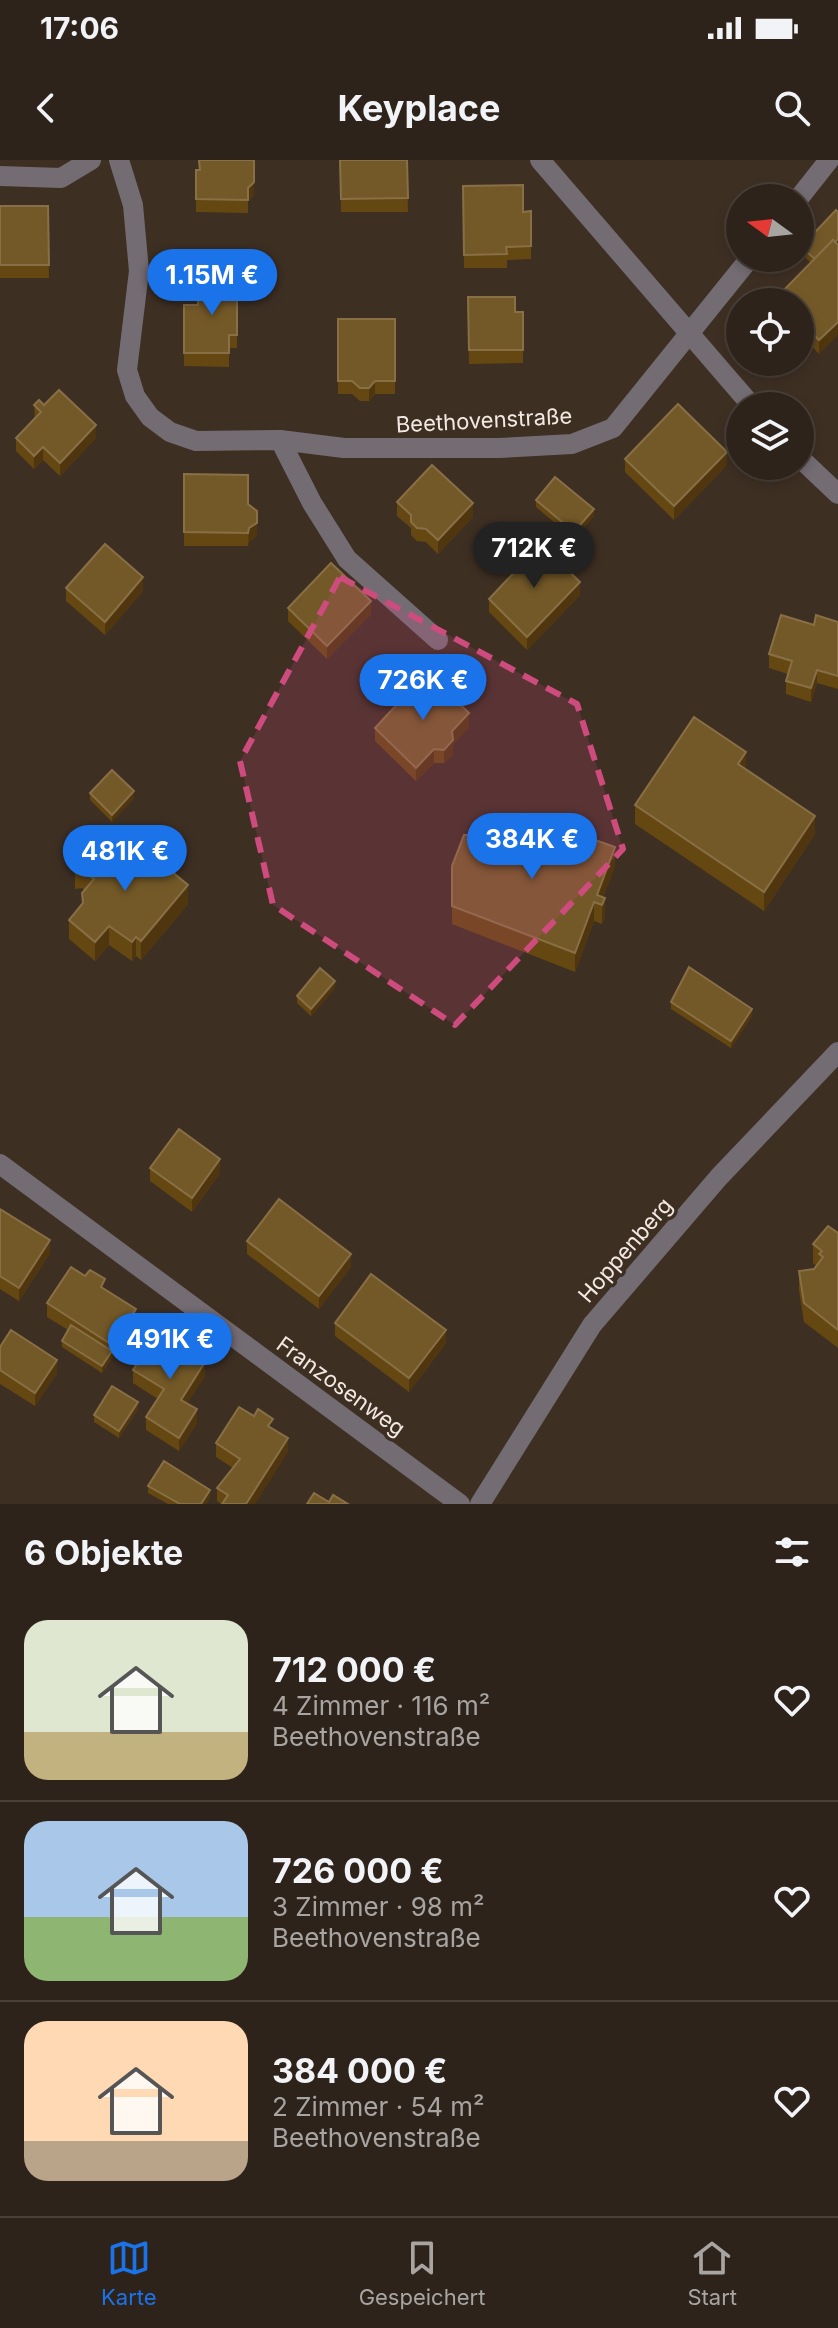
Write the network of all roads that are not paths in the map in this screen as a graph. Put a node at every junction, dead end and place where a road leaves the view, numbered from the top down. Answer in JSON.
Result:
{"nodes":[{"id":1,"x":91,"y":160,"type":"edge"},
{"id":2,"x":119,"y":160,"type":"edge"},
{"id":3,"x":540,"y":160,"type":"edge"},
{"id":4,"x":829,"y":160,"type":"edge"},
{"id":5,"x":0,"y":176,"type":"edge"},
{"id":6,"x":810,"y":184,"type":"edge"},
{"id":7,"x":739,"y":272,"type":"edge"},
{"id":8,"x":690,"y":332,"type":"junction"},
{"id":9,"x":740,"y":392,"type":"edge"},
{"id":10,"x":280,"y":440,"type":"junction"},
{"id":11,"x":814,"y":471,"type":"edge"},
{"id":12,"x":838,"y":494,"type":"edge"},
{"id":13,"x":438,"y":640,"type":"dead end"},
{"id":14,"x":838,"y":1052,"type":"edge"},
{"id":15,"x":0,"y":1164,"type":"edge"},
{"id":16,"x":460,"y":1504,"type":"edge"},
{"id":17,"x":480,"y":1504,"type":"edge"}],
"edges":[{"from":1,"to":5,"type":"street"},
{"from":2,"to":10,"type":"street","name":"Beethovenstraße"},
{"from":3,"to":8,"type":"street"},
{"from":4,"to":6,"type":"street"},
{"from":7,"to":8,"type":"street","name":"Beethovenstraße"},
{"from":8,"to":9,"type":"street"},
{"from":8,"to":10,"type":"street","name":"Beethovenstraße"},
{"from":10,"to":13,"type":"street"},
{"from":11,"to":12,"type":"street"},
{"from":14,"to":17,"type":"street","name":"Hoppenberg"},
{"from":15,"to":16,"type":"street","name":"Franzosenweg"}]}
